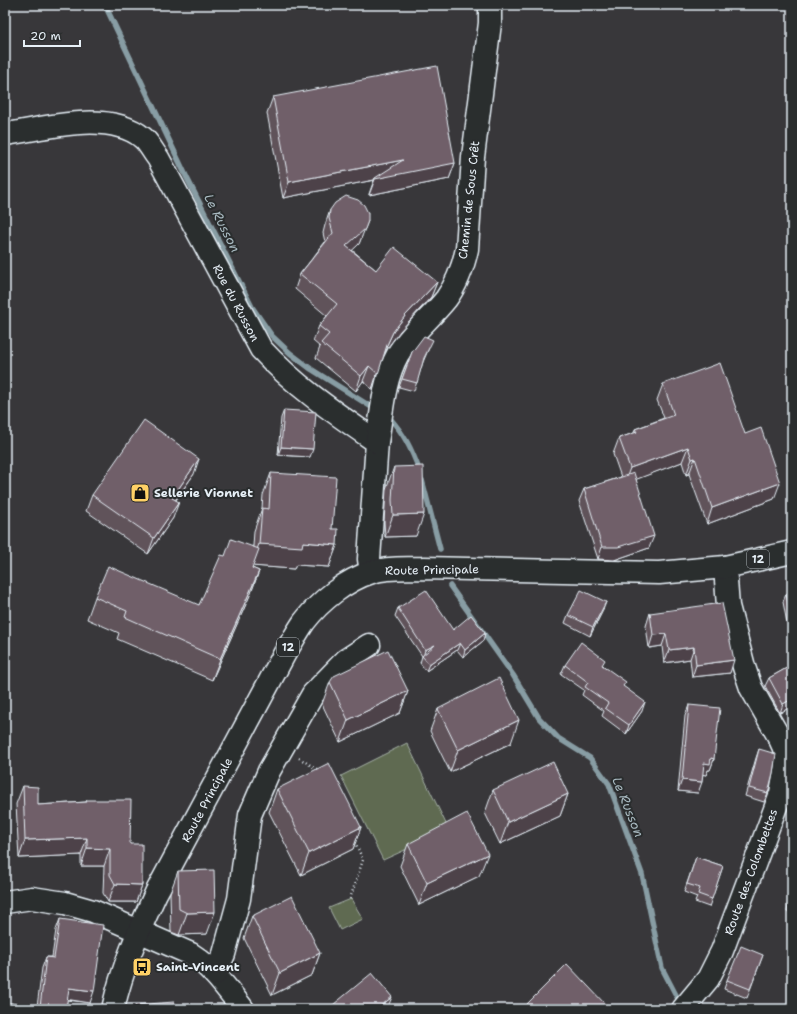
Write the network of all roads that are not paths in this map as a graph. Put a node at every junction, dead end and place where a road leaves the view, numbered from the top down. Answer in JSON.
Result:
{"nodes":[{"id":1,"x":490,"y":5,"type":"edge"},
{"id":2,"x":5,"y":134,"type":"edge"},
{"id":3,"x":376,"y":442,"type":"junction"},
{"id":4,"x":792,"y":552,"type":"edge"},
{"id":5,"x":725,"y":567,"type":"junction"},
{"id":6,"x":371,"y":572,"type":"junction"},
{"id":7,"x":369,"y":645,"type":"dead end"},
{"id":8,"x":788,"y":748,"type":"edge"},
{"id":9,"x":5,"y":902,"type":"edge"},
{"id":10,"x":138,"y":932,"type":"junction"},
{"id":11,"x":215,"y":974,"type":"junction"},
{"id":12,"x":689,"y":1002,"type":"edge"},
{"id":13,"x":113,"y":1009,"type":"edge"},
{"id":14,"x":243,"y":1009,"type":"edge"}],
"edges":[{"from":1,"to":3,"type":"street","name":"Chemin de Sous Crêt"},
{"from":2,"to":3,"type":"street","name":"Rue du Russon"},
{"from":3,"to":6,"type":"street"},
{"from":4,"to":5,"type":"street","name":"Route Principale","number":"12"},
{"from":5,"to":6,"type":"street","name":"Route Principale","number":"12"},
{"from":5,"to":8,"type":"street","name":"Route des Colombettes"},
{"from":6,"to":10,"type":"street","name":"Route Principale","number":"12"},
{"from":7,"to":11,"type":"street"},
{"from":8,"to":12,"type":"street","name":"Route des Colombettes"},
{"from":9,"to":10,"type":"street"},
{"from":10,"to":11,"type":"street"},
{"from":10,"to":13,"type":"street","name":"Route Principale","number":"12"},
{"from":11,"to":14,"type":"street"}]}
